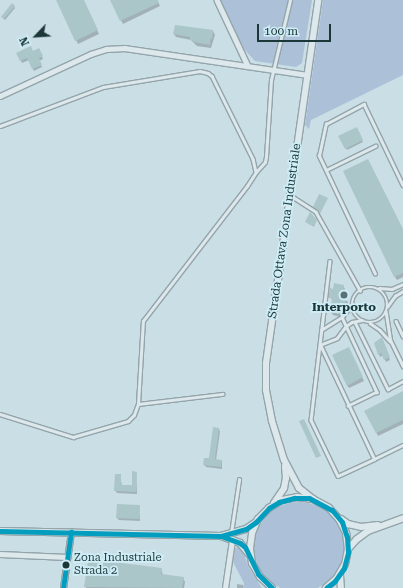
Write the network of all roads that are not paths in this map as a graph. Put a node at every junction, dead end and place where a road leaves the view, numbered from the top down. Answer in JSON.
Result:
{"nodes":[{"id":1,"x":217,"y":0,"type":"edge"},
{"id":2,"x":290,"y":0,"type":"edge"},
{"id":3,"x":318,"y":0,"type":"edge"},
{"id":4,"x":248,"y":66,"type":"junction"},
{"id":5,"x":273,"y":70,"type":"junction"},
{"id":6,"x":307,"y":75,"type":"junction"},
{"id":7,"x":0,"y":96,"type":"edge"},
{"id":8,"x":0,"y":126,"type":"edge"},
{"id":9,"x":375,"y":146,"type":"dead end"},
{"id":10,"x":326,"y":170,"type":"junction"},
{"id":11,"x":256,"y":172,"type":"junction"},
{"id":12,"x":403,"y":185,"type":"edge"},
{"id":13,"x":290,"y":194,"type":"junction"},
{"id":14,"x":330,"y":261,"type":"dead end"},
{"id":15,"x":375,"y":274,"type":"dead end"},
{"id":16,"x":403,"y":284,"type":"edge"},
{"id":17,"x":377,"y":288,"type":"junction"},
{"id":18,"x":360,"y":290,"type":"junction"},
{"id":19,"x":403,"y":291,"type":"edge"},
{"id":20,"x":352,"y":304,"type":"junction"},
{"id":21,"x":387,"y":309,"type":"junction"},
{"id":22,"x":342,"y":317,"type":"junction"},
{"id":23,"x":362,"y":320,"type":"junction"},
{"id":24,"x":396,"y":321,"type":"dead end"},
{"id":25,"x":355,"y":322,"type":"junction"},
{"id":26,"x":367,"y":322,"type":"junction"},
{"id":27,"x":346,"y":326,"type":"junction"},
{"id":28,"x":322,"y":330,"type":"junction"},
{"id":29,"x":403,"y":336,"type":"edge"},
{"id":30,"x":391,"y":341,"type":"junction"},
{"id":31,"x":320,"y":345,"type":"junction"},
{"id":32,"x":403,"y":366,"type":"edge"},
{"id":33,"x":403,"y":381,"type":"edge"},
{"id":34,"x":222,"y":394,"type":"dead end"},
{"id":35,"x":138,"y":404,"type":"junction"},
{"id":36,"x":348,"y":406,"type":"junction"},
{"id":37,"x":0,"y":414,"type":"edge"},
{"id":38,"x":403,"y":445,"type":"edge"},
{"id":39,"x":374,"y":459,"type":"junction"},
{"id":40,"x":284,"y":460,"type":"junction"},
{"id":41,"x":239,"y":480,"type":"dead end"},
{"id":42,"x":313,"y":499,"type":"junction"},
{"id":43,"x":272,"y":505,"type":"junction"},
{"id":44,"x":403,"y":518,"type":"edge"},
{"id":45,"x":339,"y":519,"type":"junction"},
{"id":46,"x":256,"y":522,"type":"junction"},
{"id":47,"x":384,"y":524,"type":"junction"},
{"id":48,"x":0,"y":531,"type":"edge"},
{"id":49,"x":71,"y":532,"type":"junction"},
{"id":50,"x":232,"y":536,"type":"junction"},
{"id":51,"x":348,"y":549,"type":"junction"},
{"id":52,"x":0,"y":554,"type":"edge"},
{"id":53,"x":67,"y":556,"type":"junction"},
{"id":54,"x":250,"y":556,"type":"junction"},
{"id":55,"x":340,"y":575,"type":"junction"},
{"id":56,"x":62,"y":588,"type":"edge"},
{"id":57,"x":225,"y":588,"type":"edge"},
{"id":58,"x":272,"y":588,"type":"edge"},
{"id":59,"x":326,"y":588,"type":"edge"},
{"id":60,"x":341,"y":588,"type":"edge"}],
"edges":[{"from":1,"to":4,"type":"street"},
{"from":2,"to":5,"type":"lane"},
{"from":3,"to":6,"type":"main road","name":"Strada Ottava Zona Industriale"},
{"from":4,"to":5,"type":"street"},
{"from":4,"to":7,"type":"street"},
{"from":5,"to":6,"type":"street"},
{"from":5,"to":11,"type":"lane"},
{"from":6,"to":13,"type":"main road","name":"Strada Ottava Zona Industriale"},
{"from":8,"to":11,"type":"lane"},
{"from":9,"to":10,"type":"lane"},
{"from":10,"to":12,"type":"lane"},
{"from":10,"to":15,"type":"lane"},
{"from":11,"to":35,"type":"lane"},
{"from":13,"to":18,"type":"lane"},
{"from":13,"to":40,"type":"main road","name":"Strada Ottava Zona Industriale"},
{"from":14,"to":28,"type":"lane"},
{"from":16,"to":17,"type":"lane"},
{"from":17,"to":18,"type":"lane"},
{"from":17,"to":21,"type":"lane"},
{"from":18,"to":20,"type":"lane"},
{"from":19,"to":21,"type":"lane"},
{"from":20,"to":22,"type":"lane"},
{"from":20,"to":23,"type":"lane"},
{"from":21,"to":26,"type":"lane"},
{"from":21,"to":30,"type":"lane"},
{"from":22,"to":27,"type":"lane"},
{"from":22,"to":28,"type":"lane"},
{"from":23,"to":25,"type":"lane"},
{"from":23,"to":26,"type":"lane"},
{"from":24,"to":29,"type":"lane"},
{"from":25,"to":27,"type":"lane"},
{"from":25,"to":33,"type":"lane"},
{"from":26,"to":30,"type":"lane"},
{"from":27,"to":31,"type":"lane"},
{"from":27,"to":36,"type":"lane"},
{"from":28,"to":31,"type":"lane"},
{"from":30,"to":32,"type":"lane"},
{"from":31,"to":36,"type":"lane"},
{"from":31,"to":39,"type":"lane"},
{"from":34,"to":35,"type":"lane"},
{"from":35,"to":37,"type":"lane"},
{"from":36,"to":39,"type":"lane"},
{"from":38,"to":39,"type":"lane"},
{"from":40,"to":42,"type":"main road"},
{"from":40,"to":43,"type":"main road"},
{"from":41,"to":50,"type":"lane"},
{"from":42,"to":43,"type":"main road"},
{"from":42,"to":45,"type":"main road"},
{"from":43,"to":46,"type":"main road"},
{"from":44,"to":47,"type":"main road"},
{"from":45,"to":47,"type":"main road"},
{"from":45,"to":51,"type":"main road"},
{"from":46,"to":50,"type":"main road"},
{"from":46,"to":54,"type":"main road"},
{"from":47,"to":51,"type":"main road"},
{"from":48,"to":49,"type":"main road"},
{"from":49,"to":50,"type":"main road"},
{"from":49,"to":53,"type":"street"},
{"from":50,"to":54,"type":"main road"},
{"from":50,"to":57,"type":"street"},
{"from":51,"to":55,"type":"main road"},
{"from":52,"to":53,"type":"street"},
{"from":53,"to":56,"type":"street"},
{"from":54,"to":58,"type":"main road"},
{"from":55,"to":59,"type":"main road"},
{"from":55,"to":60,"type":"main road"}]}
